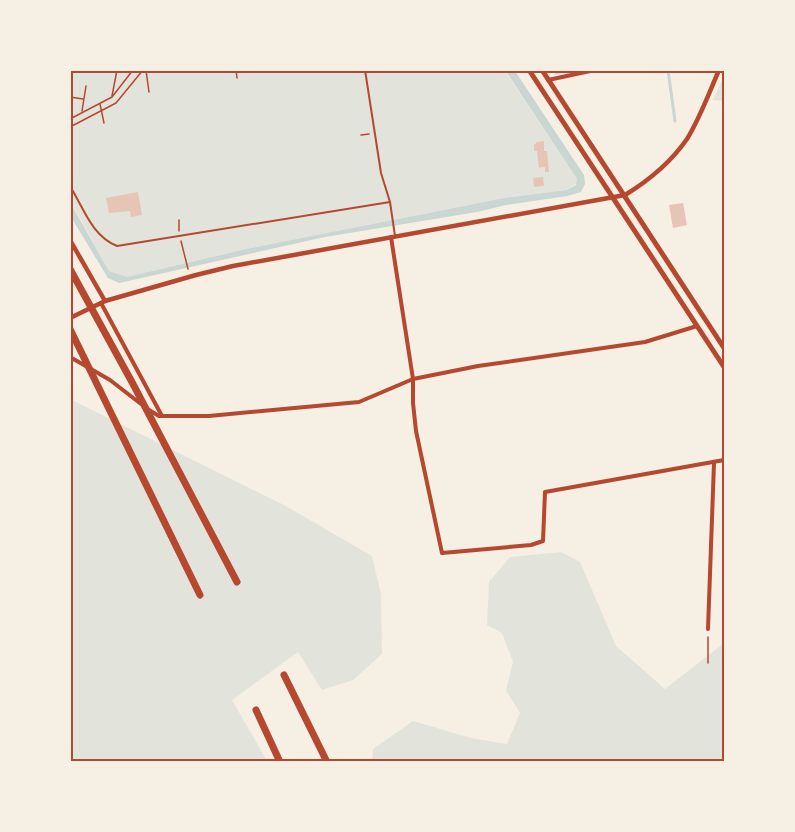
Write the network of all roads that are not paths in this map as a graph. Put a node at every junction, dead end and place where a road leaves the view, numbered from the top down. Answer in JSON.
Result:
{"nodes":[{"id":1,"x":365,"y":70,"type":"edge"},
{"id":2,"x":529,"y":70,"type":"edge"},
{"id":3,"x":542,"y":70,"type":"edge"},
{"id":4,"x":595,"y":70,"type":"edge"},
{"id":5,"x":719,"y":70,"type":"edge"},
{"id":6,"x":548,"y":80,"type":"junction"},
{"id":7,"x":70,"y":186,"type":"edge"},
{"id":8,"x":624,"y":195,"type":"junction"},
{"id":9,"x":613,"y":198,"type":"junction"},
{"id":10,"x":390,"y":202,"type":"junction"},
{"id":11,"x":393,"y":237,"type":"junction"},
{"id":12,"x":70,"y":240,"type":"edge"},
{"id":13,"x":70,"y":269,"type":"edge"},
{"id":14,"x":103,"y":302,"type":"junction"},
{"id":15,"x":70,"y":318,"type":"edge"},
{"id":16,"x":697,"y":326,"type":"junction"},
{"id":17,"x":70,"y":329,"type":"edge"},
{"id":18,"x":724,"y":348,"type":"edge"},
{"id":19,"x":71,"y":358,"type":"edge"},
{"id":20,"x":724,"y":367,"type":"edge"},
{"id":21,"x":413,"y":379,"type":"junction"},
{"id":22,"x":162,"y":416,"type":"junction"},
{"id":23,"x":724,"y":460,"type":"edge"},
{"id":24,"x":714,"y":463,"type":"junction"},
{"id":25,"x":237,"y":582,"type":"dead end"},
{"id":26,"x":200,"y":595,"type":"dead end"},
{"id":27,"x":708,"y":630,"type":"road end"},
{"id":28,"x":284,"y":675,"type":"dead end"},
{"id":29,"x":256,"y":710,"type":"dead end"},
{"id":30,"x":280,"y":762,"type":"edge"},
{"id":31,"x":327,"y":762,"type":"edge"}],
"edges":[{"from":1,"to":10,"type":"lane"},
{"from":2,"to":9,"type":"main road"},
{"from":3,"to":6,"type":"main road"},
{"from":4,"to":6,"type":"street"},
{"from":5,"to":8,"type":"street"},
{"from":6,"to":8,"type":"main road"},
{"from":7,"to":10,"type":"lane"},
{"from":8,"to":9,"type":"street"},
{"from":8,"to":18,"type":"main road"},
{"from":9,"to":11,"type":"street"},
{"from":9,"to":16,"type":"main road"},
{"from":10,"to":11,"type":"lane"},
{"from":11,"to":14,"type":"street"},
{"from":11,"to":21,"type":"street"},
{"from":12,"to":14,"type":"street"},
{"from":13,"to":25,"type":"highway"},
{"from":14,"to":15,"type":"street"},
{"from":14,"to":22,"type":"street"},
{"from":16,"to":20,"type":"main road"},
{"from":16,"to":21,"type":"street"},
{"from":17,"to":26,"type":"highway"},
{"from":19,"to":22,"type":"street"},
{"from":21,"to":22,"type":"street"},
{"from":21,"to":24,"type":"street"},
{"from":23,"to":24,"type":"street"},
{"from":24,"to":27,"type":"street"},
{"from":28,"to":31,"type":"highway"},
{"from":29,"to":30,"type":"highway"}]}
